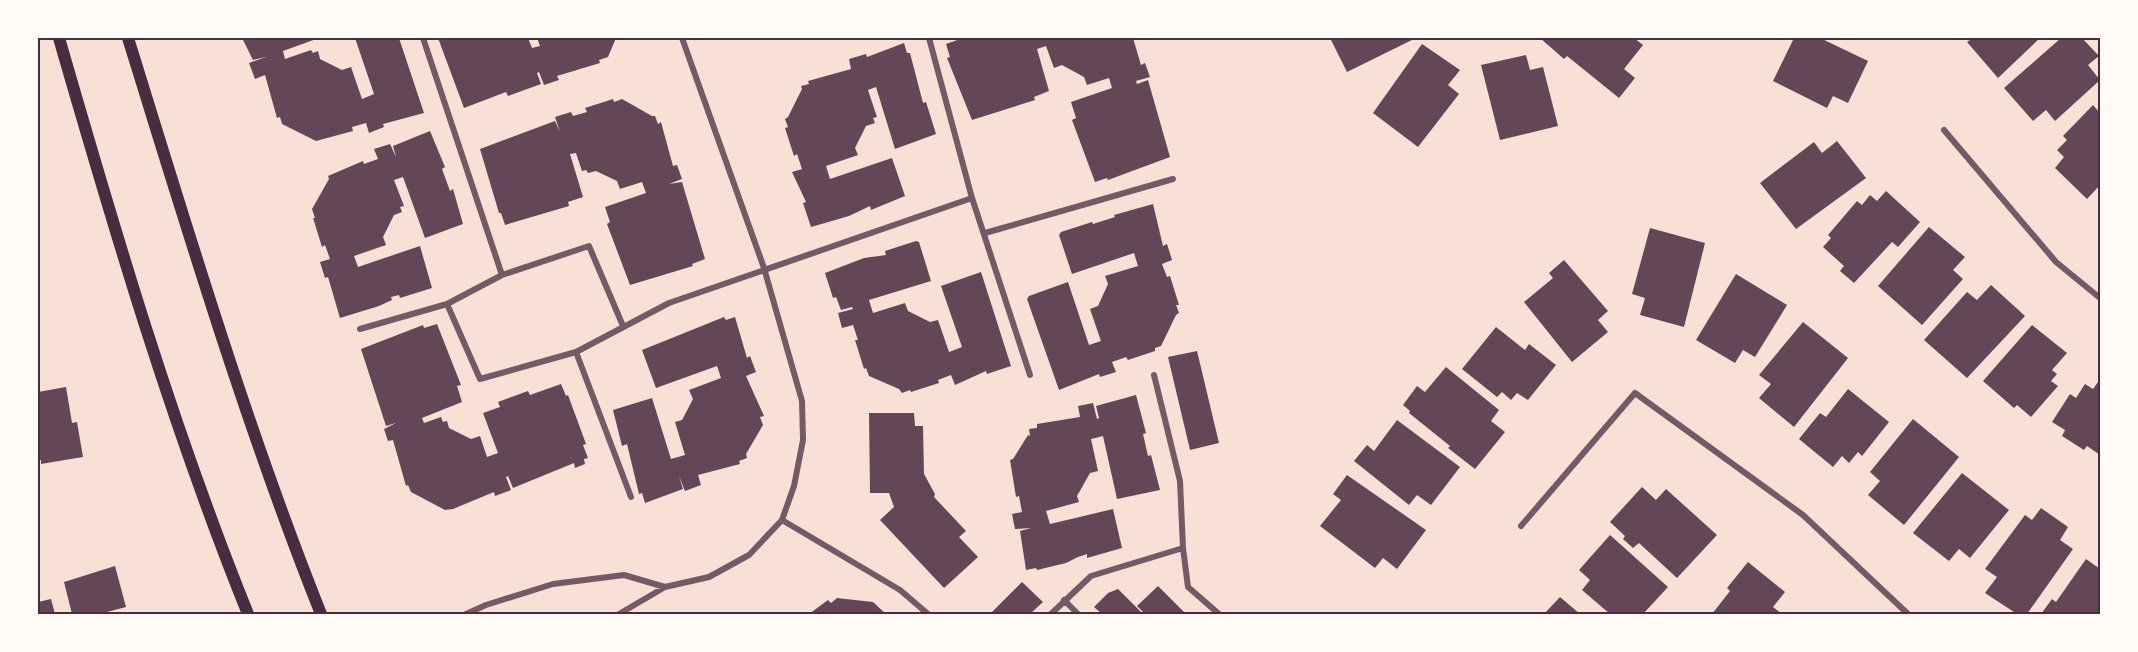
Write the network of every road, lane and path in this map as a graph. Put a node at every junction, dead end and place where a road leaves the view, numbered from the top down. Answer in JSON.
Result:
{"nodes":[{"id":1,"x":59,"y":38,"type":"edge"},
{"id":2,"x":128,"y":38,"type":"edge"},
{"id":3,"x":423,"y":38,"type":"edge"},
{"id":4,"x":682,"y":38,"type":"edge"},
{"id":5,"x":929,"y":38,"type":"edge"},
{"id":6,"x":1944,"y":130,"type":"dead end"},
{"id":7,"x":1173,"y":179,"type":"dead end"},
{"id":8,"x":972,"y":198,"type":"junction"},
{"id":9,"x":985,"y":233,"type":"junction"},
{"id":10,"x":764,"y":268,"type":"junction"},
{"id":11,"x":502,"y":275,"type":"junction"},
{"id":12,"x":2100,"y":298,"type":"edge"},
{"id":13,"x":447,"y":304,"type":"junction"},
{"id":14,"x":623,"y":326,"type":"junction"},
{"id":15,"x":360,"y":329,"type":"dead end"},
{"id":16,"x":576,"y":352,"type":"junction"},
{"id":17,"x":1030,"y":375,"type":"dead end"},
{"id":18,"x":1154,"y":375,"type":"dead end"},
{"id":19,"x":631,"y":497,"type":"dead end"},
{"id":20,"x":782,"y":520,"type":"junction"},
{"id":21,"x":1521,"y":526,"type":"dead end"},
{"id":22,"x":1183,"y":548,"type":"junction"},
{"id":23,"x":665,"y":587,"type":"junction"},
{"id":24,"x":1064,"y":600,"type":"junction"},
{"id":25,"x":248,"y":615,"type":"edge"},
{"id":26,"x":321,"y":615,"type":"edge"},
{"id":27,"x":466,"y":615,"type":"edge"},
{"id":28,"x":619,"y":615,"type":"edge"},
{"id":29,"x":928,"y":615,"type":"edge"},
{"id":30,"x":1050,"y":615,"type":"edge"},
{"id":31,"x":1078,"y":615,"type":"edge"},
{"id":32,"x":1219,"y":615,"type":"edge"},
{"id":33,"x":1908,"y":615,"type":"edge"}],
"edges":[{"from":1,"to":25,"type":"main road"},
{"from":2,"to":26,"type":"main road"},
{"from":3,"to":11,"type":"street"},
{"from":4,"to":10,"type":"street"},
{"from":5,"to":8,"type":"street"},
{"from":6,"to":12,"type":"street"},
{"from":7,"to":9,"type":"street"},
{"from":8,"to":9,"type":"street"},
{"from":8,"to":10,"type":"street"},
{"from":9,"to":17,"type":"street"},
{"from":10,"to":14,"type":"street"},
{"from":10,"to":20,"type":"street"},
{"from":11,"to":13,"type":"street"},
{"from":11,"to":14,"type":"street"},
{"from":13,"to":15,"type":"street"},
{"from":13,"to":16,"type":"street"},
{"from":14,"to":16,"type":"street"},
{"from":16,"to":19,"type":"street"},
{"from":18,"to":22,"type":"street"},
{"from":20,"to":23,"type":"street"},
{"from":20,"to":29,"type":"street"},
{"from":21,"to":33,"type":"street"},
{"from":22,"to":24,"type":"street"},
{"from":22,"to":32,"type":"street"},
{"from":23,"to":27,"type":"street"},
{"from":23,"to":28,"type":"street"},
{"from":24,"to":30,"type":"street"},
{"from":24,"to":31,"type":"street"}]}
